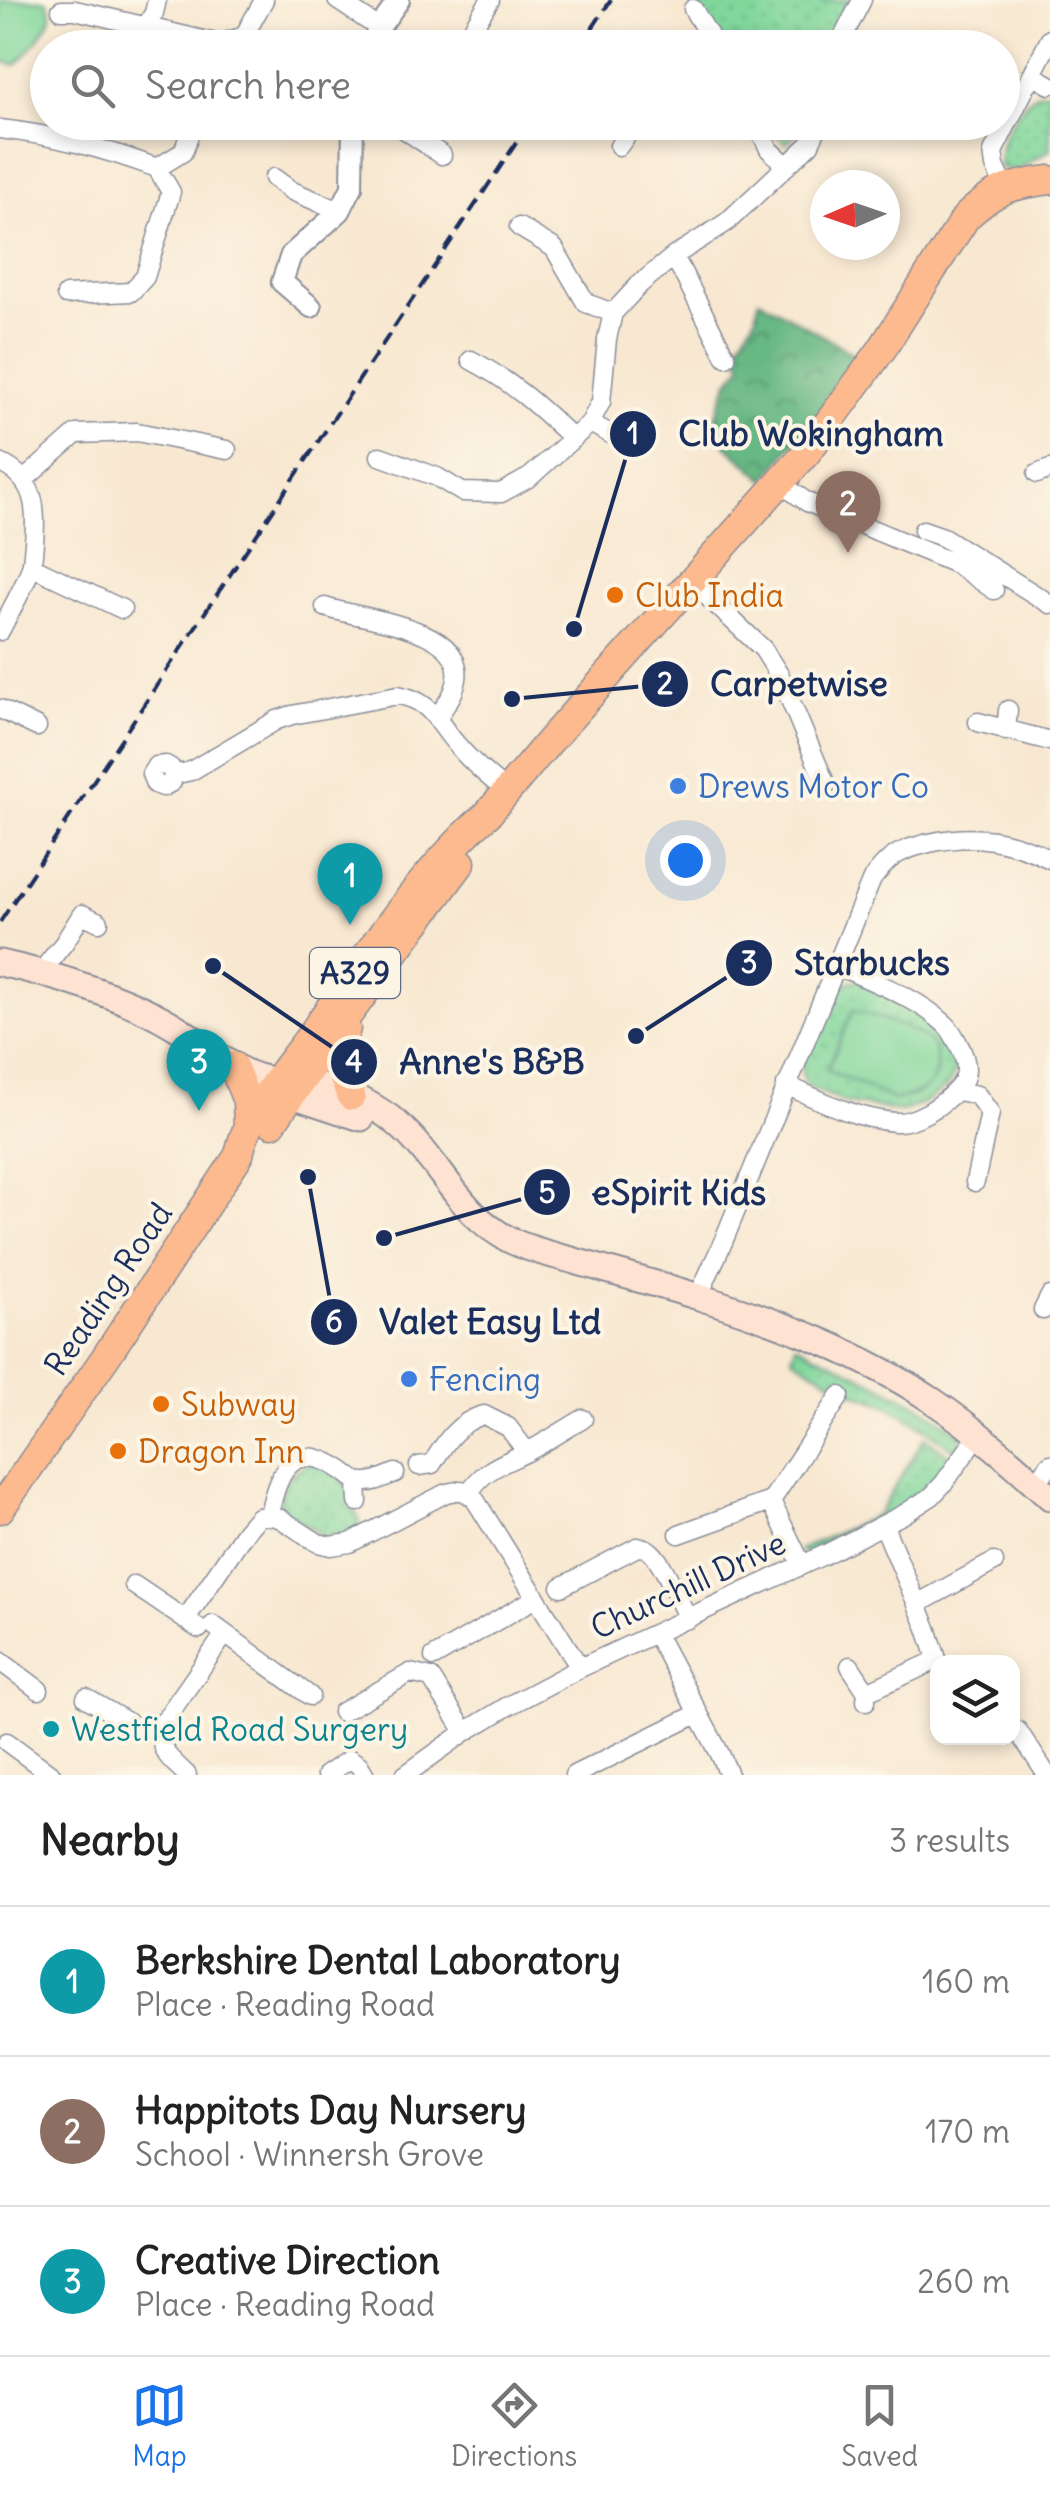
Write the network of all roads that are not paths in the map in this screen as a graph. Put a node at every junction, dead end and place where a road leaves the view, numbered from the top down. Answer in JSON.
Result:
{"nodes":[{"id":1,"x":157,"y":0,"type":"edge"},
{"id":2,"x":264,"y":0,"type":"edge"},
{"id":3,"x":337,"y":0,"type":"edge"},
{"id":4,"x":400,"y":0,"type":"edge"},
{"id":5,"x":490,"y":0,"type":"edge"},
{"id":6,"x":862,"y":0,"type":"edge"},
{"id":7,"x":692,"y":9,"type":"dead end"},
{"id":8,"x":61,"y":10,"type":"dead end"},
{"id":9,"x":474,"y":26,"type":"dead end"},
{"id":10,"x":145,"y":27,"type":"junction"},
{"id":11,"x":158,"y":30,"type":"edge"},
{"id":12,"x":247,"y":30,"type":"edge"},
{"id":13,"x":366,"y":30,"type":"edge"},
{"id":14,"x":379,"y":30,"type":"edge"},
{"id":15,"x":705,"y":30,"type":"edge"},
{"id":16,"x":847,"y":30,"type":"edge"},
{"id":17,"x":1050,"y":40,"type":"edge"},
{"id":18,"x":1032,"y":75,"type":"junction"},
{"id":19,"x":1050,"y":85,"type":"edge"},
{"id":20,"x":1020,"y":98,"type":"edge"},
{"id":21,"x":0,"y":129,"type":"edge"},
{"id":22,"x":30,"y":133,"type":"edge"},
{"id":23,"x":65,"y":140,"type":"edge"},
{"id":24,"x":187,"y":140,"type":"edge"},
{"id":25,"x":353,"y":140,"type":"edge"},
{"id":26,"x":420,"y":140,"type":"edge"},
{"id":27,"x":623,"y":140,"type":"edge"},
{"id":28,"x":765,"y":140,"type":"edge"},
{"id":29,"x":812,"y":140,"type":"edge"},
{"id":30,"x":998,"y":140,"type":"edge"},
{"id":31,"x":619,"y":146,"type":"dead end"},
{"id":32,"x":442,"y":154,"type":"dead end"},
{"id":33,"x":1050,"y":160,"type":"edge"},
{"id":34,"x":788,"y":166,"type":"junction"},
{"id":35,"x":158,"y":168,"type":"junction"},
{"id":36,"x":274,"y":178,"type":"dead end"},
{"id":37,"x":1050,"y":180,"type":"edge"},
{"id":38,"x":1014,"y":185,"type":"junction"},
{"id":39,"x":340,"y":211,"type":"junction"},
{"id":40,"x":519,"y":227,"type":"dead end"},
{"id":41,"x":674,"y":256,"type":"junction"},
{"id":42,"x":66,"y":296,"type":"dead end"},
{"id":43,"x":311,"y":307,"type":"dead end"},
{"id":44,"x":613,"y":314,"type":"junction"},
{"id":45,"x":726,"y":357,"type":"dead end"},
{"id":46,"x":471,"y":360,"type":"dead end"},
{"id":47,"x":590,"y":422,"type":"junction"},
{"id":48,"x":618,"y":438,"type":"dead end"},
{"id":49,"x":573,"y":439,"type":"junction"},
{"id":50,"x":226,"y":450,"type":"dead end"},
{"id":51,"x":380,"y":456,"type":"dead end"},
{"id":52,"x":0,"y":463,"type":"edge"},
{"id":53,"x":24,"y":480,"type":"junction"},
{"id":54,"x":780,"y":484,"type":"junction"},
{"id":55,"x":923,"y":530,"type":"dead end"},
{"id":56,"x":32,"y":566,"type":"junction"},
{"id":57,"x":697,"y":586,"type":"junction"},
{"id":58,"x":994,"y":590,"type":"dead end"},
{"id":59,"x":1050,"y":604,"type":"edge"},
{"id":60,"x":326,"y":607,"type":"dead end"},
{"id":61,"x":122,"y":609,"type":"dead end"},
{"id":62,"x":0,"y":631,"type":"edge"},
{"id":63,"x":0,"y":709,"type":"edge"},
{"id":64,"x":1008,"y":710,"type":"dead end"},
{"id":65,"x":438,"y":717,"type":"junction"},
{"id":66,"x":978,"y":722,"type":"dead end"},
{"id":67,"x":37,"y":727,"type":"dead end"},
{"id":68,"x":1006,"y":731,"type":"junction"},
{"id":69,"x":1050,"y":741,"type":"edge"},
{"id":70,"x":174,"y":776,"type":"dead end"},
{"id":71,"x":826,"y":785,"type":"dead end"},
{"id":72,"x":506,"y":791,"type":"junction"},
{"id":73,"x":487,"y":815,"type":"junction"},
{"id":74,"x":1050,"y":859,"type":"edge"},
{"id":75,"x":99,"y":922,"type":"dead end"},
{"id":76,"x":836,"y":965,"type":"junction"},
{"id":77,"x":18,"y":968,"type":"edge"},
{"id":78,"x":352,"y":1009,"type":"junction"},
{"id":79,"x":233,"y":1066,"type":"junction"},
{"id":80,"x":786,"y":1085,"type":"junction"},
{"id":81,"x":290,"y":1087,"type":"junction"},
{"id":82,"x":958,"y":1091,"type":"junction"},
{"id":83,"x":351,"y":1096,"type":"junction"},
{"id":84,"x":248,"y":1128,"type":"junction"},
{"id":85,"x":239,"y":1156,"type":"junction"},
{"id":86,"x":439,"y":1172,"type":"junction"},
{"id":87,"x":975,"y":1182,"type":"dead end"},
{"id":88,"x":698,"y":1297,"type":"junction"},
{"id":89,"x":840,"y":1396,"type":"dead end"},
{"id":90,"x":583,"y":1419,"type":"dead end"},
{"id":91,"x":979,"y":1434,"type":"junction"},
{"id":92,"x":527,"y":1452,"type":"junction"},
{"id":93,"x":430,"y":1470,"type":"dead end"},
{"id":94,"x":395,"y":1473,"type":"dead end"},
{"id":95,"x":1045,"y":1481,"type":"edge"},
{"id":96,"x":357,"y":1482,"type":"junction"},
{"id":97,"x":469,"y":1494,"type":"junction"},
{"id":98,"x":771,"y":1501,"type":"junction"},
{"id":99,"x":358,"y":1502,"type":"dead end"},
{"id":100,"x":0,"y":1509,"type":"edge"},
{"id":101,"x":270,"y":1515,"type":"junction"},
{"id":102,"x":884,"y":1526,"type":"junction"},
{"id":103,"x":679,"y":1534,"type":"dead end"},
{"id":104,"x":996,"y":1562,"type":"dead end"},
{"id":105,"x":802,"y":1565,"type":"junction"},
{"id":106,"x":134,"y":1585,"type":"dead end"},
{"id":107,"x":561,"y":1587,"type":"dead end"},
{"id":108,"x":536,"y":1598,"type":"junction"},
{"id":109,"x":917,"y":1604,"type":"junction"},
{"id":110,"x":688,"y":1618,"type":"junction"},
{"id":111,"x":206,"y":1627,"type":"junction"},
{"id":112,"x":656,"y":1634,"type":"junction"},
{"id":113,"x":935,"y":1655,"type":"edge"},
{"id":114,"x":434,"y":1657,"type":"dead end"},
{"id":115,"x":0,"y":1661,"type":"edge"},
{"id":116,"x":930,"y":1664,"type":"edge"},
{"id":117,"x":850,"y":1666,"type":"dead end"},
{"id":118,"x":580,"y":1668,"type":"junction"},
{"id":119,"x":39,"y":1690,"type":"dead end"},
{"id":120,"x":310,"y":1696,"type":"dead end"},
{"id":121,"x":86,"y":1698,"type":"dead end"},
{"id":122,"x":342,"y":1712,"type":"dead end"},
{"id":123,"x":697,"y":1714,"type":"junction"},
{"id":124,"x":465,"y":1732,"type":"junction"},
{"id":125,"x":160,"y":1735,"type":"junction"},
{"id":126,"x":1020,"y":1735,"type":"edge"},
{"id":127,"x":6,"y":1742,"type":"dead end"},
{"id":128,"x":1041,"y":1773,"type":"edge"},
{"id":129,"x":52,"y":1775,"type":"edge"},
{"id":130,"x":187,"y":1775,"type":"edge"},
{"id":131,"x":326,"y":1775,"type":"edge"},
{"id":132,"x":365,"y":1775,"type":"edge"},
{"id":133,"x":405,"y":1775,"type":"edge"},
{"id":134,"x":574,"y":1775,"type":"edge"},
{"id":135,"x":729,"y":1775,"type":"edge"}],
"edges":[{"from":1,"to":10,"type":"street"},
{"from":2,"to":12,"type":"street"},
{"from":3,"to":13,"type":"street"},
{"from":4,"to":14,"type":"street"},
{"from":5,"to":9,"type":"street"},
{"from":6,"to":16,"type":"street"},
{"from":7,"to":15,"type":"street"},
{"from":8,"to":10,"type":"street"},
{"from":10,"to":11,"type":"street"},
{"from":17,"to":18,"type":"street"},
{"from":18,"to":19,"type":"street"},
{"from":18,"to":20,"type":"street"},
{"from":21,"to":22,"type":"street"},
{"from":23,"to":35,"type":"street"},
{"from":24,"to":35,"type":"street"},
{"from":25,"to":39,"type":"street"},
{"from":26,"to":32,"type":"street"},
{"from":27,"to":31,"type":"street"},
{"from":28,"to":34,"type":"street"},
{"from":29,"to":34,"type":"street"},
{"from":30,"to":38,"type":"street"},
{"from":33,"to":38,"type":"main road","name":"Reading Road","number":"A329"},
{"from":34,"to":41,"type":"street"},
{"from":35,"to":42,"type":"street"},
{"from":36,"to":39,"type":"street"},
{"from":37,"to":38,"type":"main road"},
{"from":38,"to":54,"type":"main road","name":"Reading Road","number":"A329"},
{"from":39,"to":43,"type":"street"},
{"from":40,"to":44,"type":"street"},
{"from":41,"to":44,"type":"street"},
{"from":41,"to":45,"type":"street"},
{"from":44,"to":47,"type":"street"},
{"from":46,"to":49,"type":"street"},
{"from":47,"to":48,"type":"street"},
{"from":47,"to":49,"type":"street"},
{"from":49,"to":51,"type":"street"},
{"from":50,"to":53,"type":"street"},
{"from":52,"to":53,"type":"street"},
{"from":53,"to":56,"type":"street"},
{"from":54,"to":57,"type":"main road","name":"Reading Road","number":"A329"},
{"from":54,"to":58,"type":"street"},
{"from":55,"to":59,"type":"street"},
{"from":56,"to":61,"type":"street"},
{"from":56,"to":62,"type":"street"},
{"from":57,"to":71,"type":"street"},
{"from":57,"to":72,"type":"main road","name":"Reading Road","number":"A329"},
{"from":60,"to":65,"type":"street"},
{"from":63,"to":67,"type":"street"},
{"from":64,"to":68,"type":"street"},
{"from":65,"to":70,"type":"street"},
{"from":65,"to":72,"type":"street"},
{"from":66,"to":68,"type":"street"},
{"from":68,"to":69,"type":"street"},
{"from":72,"to":73,"type":"main road","name":"Reading Road","number":"A329"},
{"from":73,"to":78,"type":"main road","name":"Reading Road","number":"A329"},
{"from":73,"to":81,"type":"main road","name":"Reading Road","number":"A329"},
{"from":74,"to":76,"type":"street"},
{"from":75,"to":77,"type":"street"},
{"from":76,"to":80,"type":"street"},
{"from":76,"to":82,"type":"street"},
{"from":77,"to":79,"type":"main road"},
{"from":78,"to":81,"type":"main road","name":"Reading Road","number":"A329"},
{"from":78,"to":83,"type":"main road"},
{"from":79,"to":81,"type":"main road"},
{"from":79,"to":84,"type":"main road"},
{"from":80,"to":82,"type":"street"},
{"from":80,"to":88,"type":"street"},
{"from":81,"to":83,"type":"main road"},
{"from":81,"to":84,"type":"main road","name":"Reading Road","number":"A329"},
{"from":81,"to":85,"type":"main road","name":"Reading Road","number":"A329"},
{"from":81,"to":86,"type":"main road"},
{"from":82,"to":87,"type":"street"},
{"from":83,"to":86,"type":"main road"},
{"from":84,"to":85,"type":"main road","name":"Reading Road","number":"A329"},
{"from":85,"to":100,"type":"main road","name":"Reading Road","number":"A329"},
{"from":86,"to":88,"type":"main road"},
{"from":88,"to":91,"type":"main road"},
{"from":89,"to":98,"type":"street"},
{"from":90,"to":92,"type":"street"},
{"from":91,"to":95,"type":"main road"},
{"from":91,"to":102,"type":"street","name":"Churchill Drive"},
{"from":92,"to":93,"type":"street"},
{"from":92,"to":97,"type":"street"},
{"from":94,"to":96,"type":"street"},
{"from":96,"to":99,"type":"street"},
{"from":96,"to":101,"type":"street"},
{"from":97,"to":101,"type":"street"},
{"from":97,"to":108,"type":"street"},
{"from":98,"to":103,"type":"street"},
{"from":98,"to":105,"type":"street"},
{"from":101,"to":111,"type":"street"},
{"from":102,"to":105,"type":"street","name":"Churchill Drive"},
{"from":102,"to":109,"type":"street"},
{"from":104,"to":109,"type":"street"},
{"from":105,"to":110,"type":"street","name":"Churchill Drive"},
{"from":106,"to":111,"type":"street"},
{"from":107,"to":110,"type":"street"},
{"from":108,"to":114,"type":"street"},
{"from":108,"to":118,"type":"street"},
{"from":109,"to":113,"type":"street"},
{"from":110,"to":112,"type":"street","name":"Churchill Drive"},
{"from":111,"to":120,"type":"street"},
{"from":111,"to":125,"type":"street"},
{"from":112,"to":118,"type":"street","name":"Churchill Drive"},
{"from":112,"to":123,"type":"street"},
{"from":115,"to":119,"type":"street"},
{"from":116,"to":117,"type":"street"},
{"from":118,"to":124,"type":"street","name":"Churchill Drive"},
{"from":121,"to":125,"type":"street"},
{"from":122,"to":124,"type":"street"},
{"from":123,"to":134,"type":"street"},
{"from":123,"to":135,"type":"street"},
{"from":124,"to":133,"type":"street","name":"Churchill Drive"},
{"from":125,"to":130,"type":"street"},
{"from":126,"to":128,"type":"street"},
{"from":127,"to":129,"type":"street"},
{"from":131,"to":132,"type":"street"}]}
